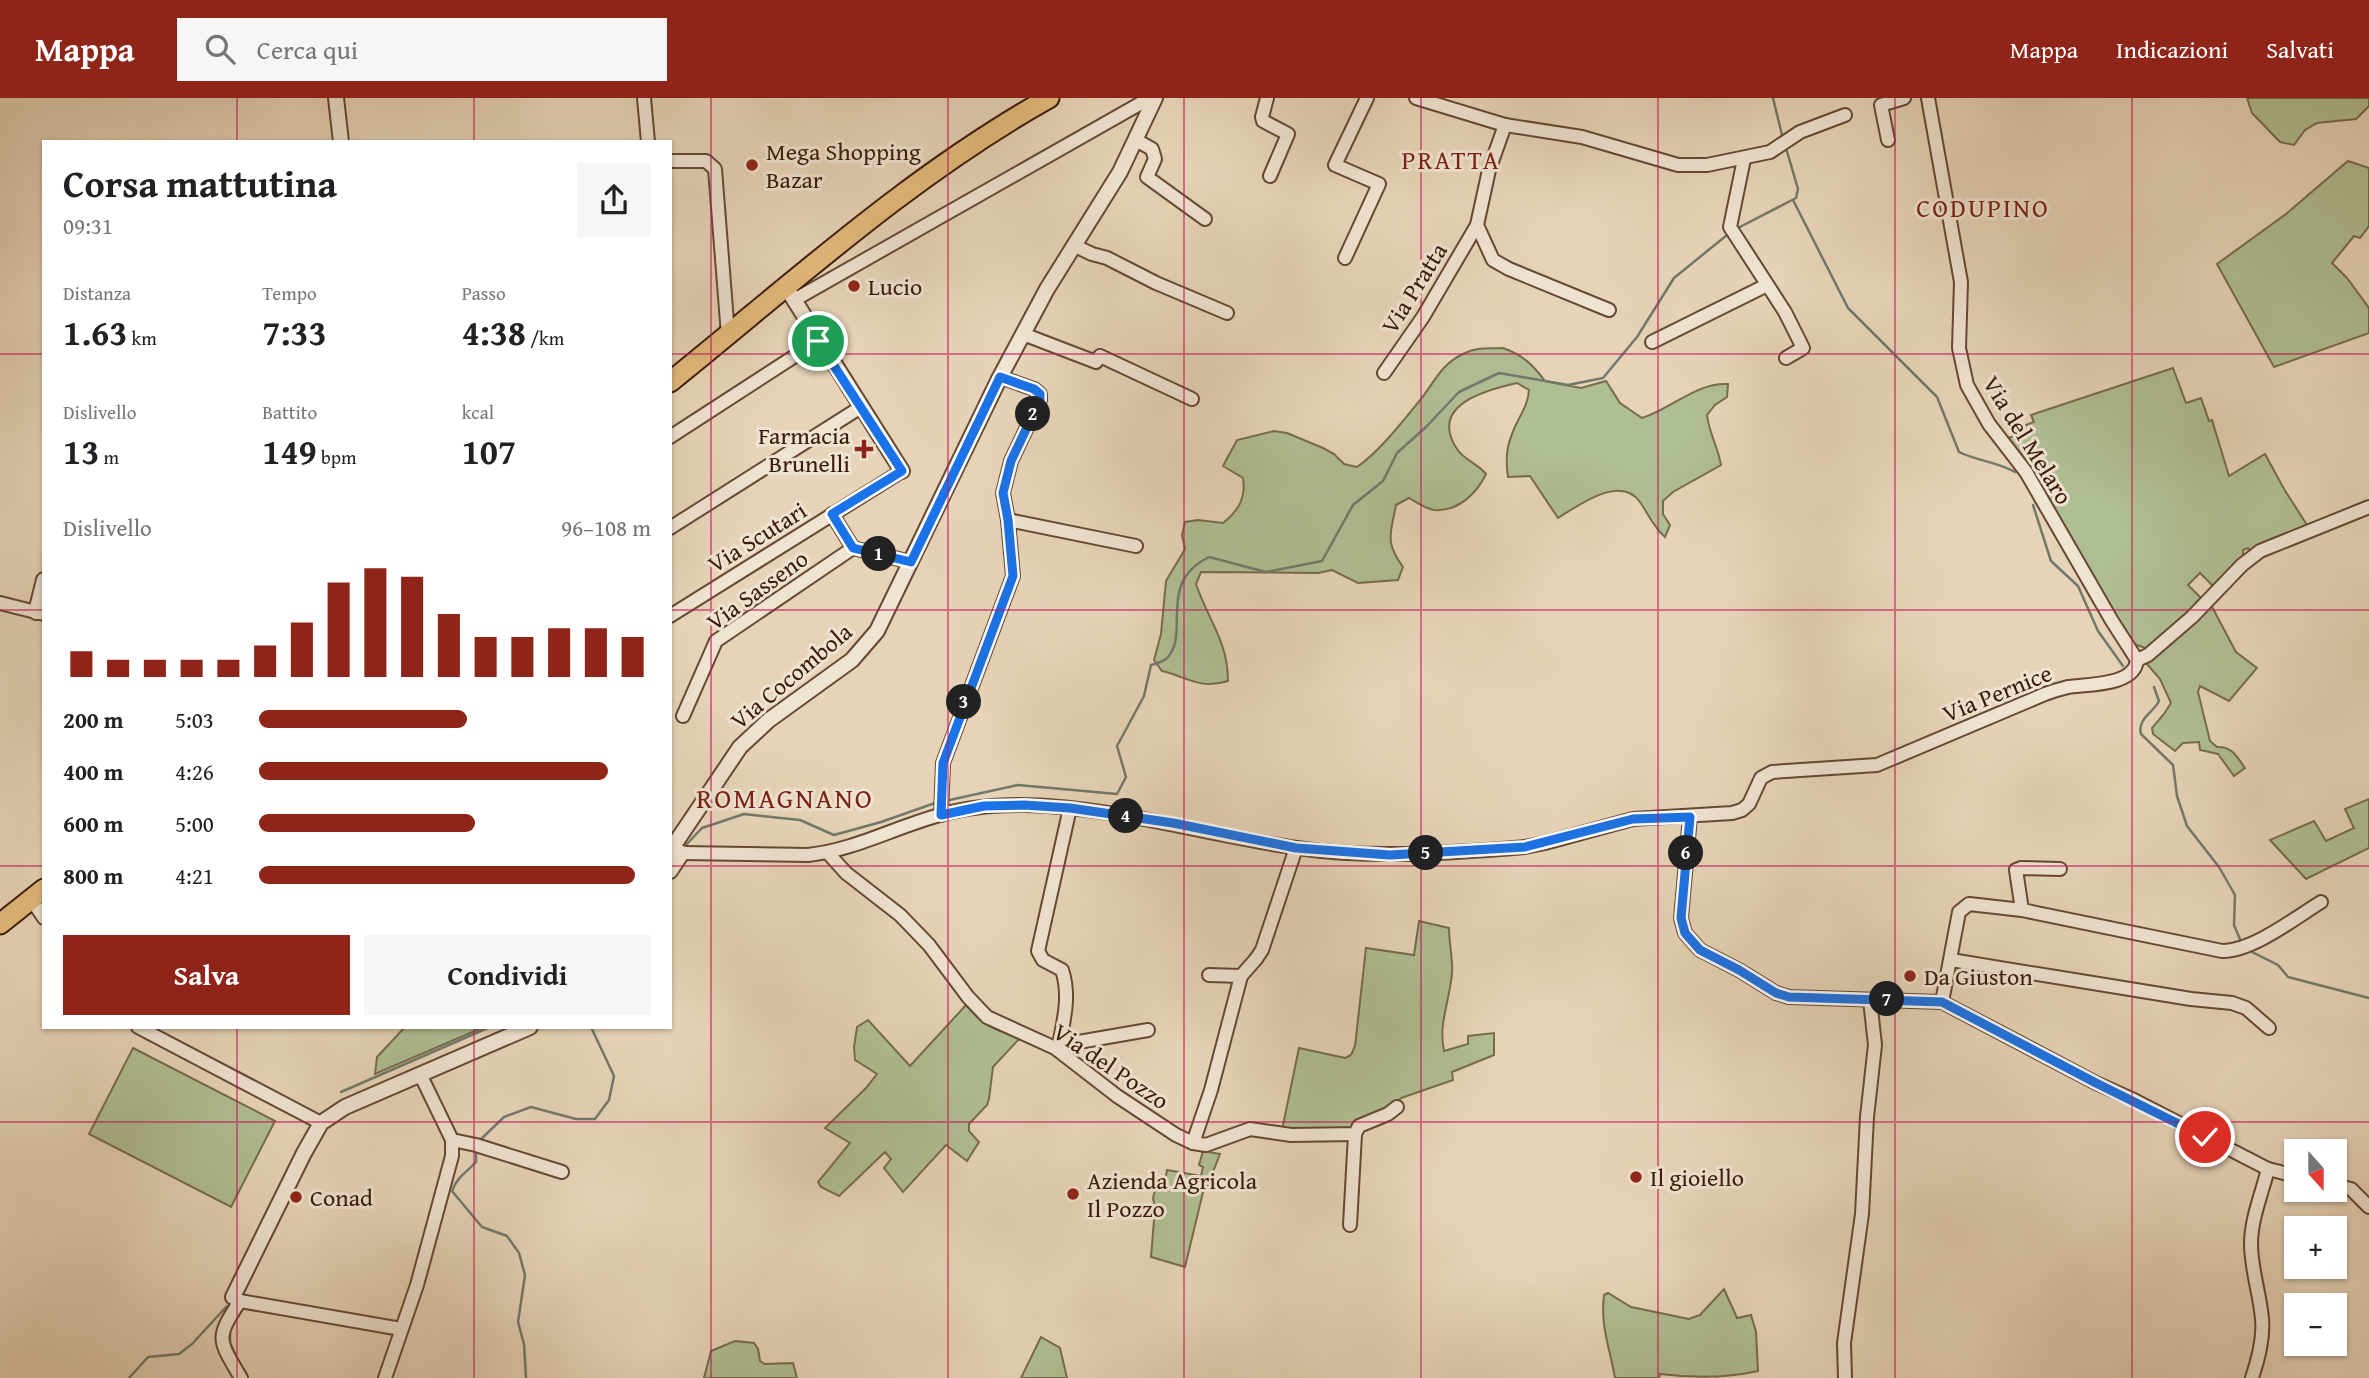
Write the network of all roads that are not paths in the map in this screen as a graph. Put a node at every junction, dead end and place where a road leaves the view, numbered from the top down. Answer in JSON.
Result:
{"nodes":[{"id":1,"x":337,"y":98,"type":"edge"},
{"id":2,"x":645,"y":98,"type":"edge"},
{"id":3,"x":1049,"y":98,"type":"edge"},
{"id":4,"x":1152,"y":98,"type":"edge"},
{"id":5,"x":1267,"y":98,"type":"edge"},
{"id":6,"x":1367,"y":98,"type":"edge"},
{"id":7,"x":1416,"y":98,"type":"edge"},
{"id":8,"x":1904,"y":98,"type":"edge"},
{"id":9,"x":1928,"y":98,"type":"edge"},
{"id":10,"x":1845,"y":115,"type":"dead end"},
{"id":11,"x":1504,"y":125,"type":"junction"},
{"id":12,"x":1136,"y":139,"type":"junction"},
{"id":13,"x":341,"y":140,"type":"edge"},
{"id":14,"x":648,"y":140,"type":"edge"},
{"id":15,"x":1888,"y":140,"type":"dead end"},
{"id":16,"x":1744,"y":159,"type":"junction"},
{"id":17,"x":672,"y":161,"type":"edge"},
{"id":18,"x":1269,"y":176,"type":"dead end"},
{"id":19,"x":1205,"y":219,"type":"dead end"},
{"id":20,"x":1477,"y":225,"type":"junction"},
{"id":21,"x":1075,"y":246,"type":"junction"},
{"id":22,"x":1345,"y":258,"type":"dead end"},
{"id":23,"x":1767,"y":285,"type":"junction"},
{"id":24,"x":790,"y":294,"type":"junction"},
{"id":25,"x":1609,"y":310,"type":"dead end"},
{"id":26,"x":1227,"y":313,"type":"dead end"},
{"id":27,"x":1023,"y":334,"type":"junction"},
{"id":28,"x":728,"y":335,"type":"junction"},
{"id":29,"x":818,"y":341,"type":"junction"},
{"id":30,"x":1652,"y":342,"type":"dead end"},
{"id":31,"x":1786,"y":358,"type":"dead end"},
{"id":32,"x":1384,"y":373,"type":"dead end"},
{"id":33,"x":1000,"y":377,"type":"junction"},
{"id":34,"x":672,"y":380,"type":"edge"},
{"id":35,"x":1192,"y":399,"type":"dead end"},
{"id":36,"x":862,"y":407,"type":"junction"},
{"id":37,"x":672,"y":436,"type":"edge"},
{"id":38,"x":902,"y":471,"type":"joint"},
{"id":39,"x":2369,"y":507,"type":"edge"},
{"id":40,"x":832,"y":514,"type":"junction"},
{"id":41,"x":1008,"y":520,"type":"junction"},
{"id":42,"x":672,"y":527,"type":"edge"},
{"id":43,"x":1136,"y":547,"type":"dead end"},
{"id":44,"x":853,"y":548,"type":"junction"},
{"id":45,"x":911,"y":562,"type":"junction"},
{"id":46,"x":0,"y":603,"type":"edge"},
{"id":47,"x":40,"y":613,"type":"edge"},
{"id":48,"x":672,"y":615,"type":"edge"},
{"id":49,"x":2137,"y":663,"type":"junction"},
{"id":50,"x":683,"y":716,"type":"dead end"},
{"id":51,"x":941,"y":807,"type":"junction"},
{"id":52,"x":1070,"y":808,"type":"junction"},
{"id":53,"x":1690,"y":817,"type":"junction"},
{"id":54,"x":1296,"y":848,"type":"junction"},
{"id":55,"x":674,"y":852,"type":"edge"},
{"id":56,"x":828,"y":853,"type":"junction"},
{"id":57,"x":2060,"y":869,"type":"dead end"},
{"id":58,"x":37,"y":894,"type":"edge"},
{"id":59,"x":2321,"y":902,"type":"dead end"},
{"id":60,"x":2022,"y":910,"type":"junction"},
{"id":61,"x":42,"y":911,"type":"edge"},
{"id":62,"x":0,"y":924,"type":"edge"},
{"id":63,"x":1951,"y":960,"type":"junction"},
{"id":64,"x":1209,"y":975,"type":"dead end"},
{"id":65,"x":1241,"y":976,"type":"junction"},
{"id":66,"x":1870,"y":1000,"type":"junction"},
{"id":67,"x":1942,"y":1002,"type":"junction"},
{"id":68,"x":2269,"y":1028,"type":"dead end"},
{"id":69,"x":142,"y":1029,"type":"edge"},
{"id":70,"x":526,"y":1029,"type":"edge"},
{"id":71,"x":1148,"y":1030,"type":"dead end"},
{"id":72,"x":1058,"y":1050,"type":"junction"},
{"id":73,"x":422,"y":1076,"type":"junction"},
{"id":74,"x":1397,"y":1107,"type":"dead end"},
{"id":75,"x":321,"y":1123,"type":"junction"},
{"id":76,"x":1355,"y":1134,"type":"junction"},
{"id":77,"x":452,"y":1140,"type":"junction"},
{"id":78,"x":1193,"y":1143,"type":"junction"},
{"id":79,"x":2268,"y":1169,"type":"junction"},
{"id":80,"x":562,"y":1172,"type":"dead end"},
{"id":81,"x":2284,"y":1173,"type":"edge"},
{"id":82,"x":2347,"y":1188,"type":"edge"},
{"id":83,"x":2369,"y":1207,"type":"edge"},
{"id":84,"x":1350,"y":1225,"type":"dead end"},
{"id":85,"x":237,"y":1299,"type":"junction"},
{"id":86,"x":401,"y":1329,"type":"junction"},
{"id":87,"x":241,"y":1378,"type":"edge"},
{"id":88,"x":385,"y":1378,"type":"edge"},
{"id":89,"x":1845,"y":1378,"type":"edge"},
{"id":90,"x":2252,"y":1378,"type":"edge"}],
"edges":[{"from":1,"to":13,"type":"street"},
{"from":2,"to":14,"type":"street"},
{"from":3,"to":24,"type":"main road"},
{"from":4,"to":12,"type":"street","name":"Via Cocombola"},
{"from":4,"to":24,"type":"street","name":"Via Cocombola"},
{"from":5,"to":18,"type":"street"},
{"from":6,"to":22,"type":"street"},
{"from":7,"to":11,"type":"street"},
{"from":8,"to":15,"type":"street"},
{"from":9,"to":49,"type":"street","name":"Via del Melaro"},
{"from":10,"to":16,"type":"street"},
{"from":11,"to":16,"type":"street"},
{"from":11,"to":20,"type":"street","name":"Via Pratta"},
{"from":12,"to":19,"type":"street"},
{"from":12,"to":21,"type":"street","name":"Via Cocombola"},
{"from":16,"to":23,"type":"street"},
{"from":17,"to":28,"type":"street"},
{"from":20,"to":25,"type":"street","name":"Via Pratta"},
{"from":20,"to":32,"type":"street","name":"Via Pratta"},
{"from":21,"to":26,"type":"street"},
{"from":21,"to":27,"type":"street","name":"Via Cocombola"},
{"from":23,"to":30,"type":"street"},
{"from":23,"to":31,"type":"street"},
{"from":24,"to":28,"type":"main road"},
{"from":24,"to":29,"type":"street"},
{"from":27,"to":33,"type":"street","name":"Via Cocombola"},
{"from":27,"to":35,"type":"street"},
{"from":28,"to":34,"type":"main road"},
{"from":29,"to":36,"type":"street"},
{"from":29,"to":37,"type":"street"},
{"from":33,"to":41,"type":"street"},
{"from":33,"to":45,"type":"street","name":"Via Cocombola"},
{"from":36,"to":38,"type":"street"},
{"from":36,"to":42,"type":"street"},
{"from":38,"to":40,"type":"street","name":"Via Scutari"},
{"from":39,"to":49,"type":"street","name":"Via Pernice"},
{"from":40,"to":44,"type":"street"},
{"from":40,"to":48,"type":"street","name":"Via Scutari"},
{"from":41,"to":43,"type":"street"},
{"from":41,"to":51,"type":"street"},
{"from":44,"to":45,"type":"street"},
{"from":44,"to":50,"type":"street","name":"Via Sasseno"},
{"from":45,"to":55,"type":"street","name":"Via Cocombola"},
{"from":46,"to":47,"type":"street"},
{"from":49,"to":53,"type":"street","name":"Via Pernice"},
{"from":51,"to":52,"type":"street"},
{"from":51,"to":56,"type":"street"},
{"from":52,"to":54,"type":"street"},
{"from":52,"to":72,"type":"street"},
{"from":53,"to":54,"type":"street"},
{"from":53,"to":66,"type":"street"},
{"from":54,"to":65,"type":"street"},
{"from":55,"to":56,"type":"street"},
{"from":56,"to":72,"type":"street","name":"Via del Pozzo"},
{"from":57,"to":60,"type":"street"},
{"from":58,"to":61,"type":"street"},
{"from":58,"to":62,"type":"main road"},
{"from":59,"to":60,"type":"street"},
{"from":60,"to":63,"type":"street"},
{"from":63,"to":67,"type":"street"},
{"from":63,"to":68,"type":"street"},
{"from":64,"to":65,"type":"street"},
{"from":65,"to":78,"type":"street"},
{"from":66,"to":67,"type":"street"},
{"from":66,"to":89,"type":"street"},
{"from":67,"to":79,"type":"street"},
{"from":69,"to":75,"type":"street"},
{"from":70,"to":73,"type":"street"},
{"from":71,"to":72,"type":"street"},
{"from":72,"to":78,"type":"street","name":"Via del Pozzo"},
{"from":73,"to":75,"type":"street"},
{"from":73,"to":77,"type":"street"},
{"from":74,"to":76,"type":"street"},
{"from":75,"to":85,"type":"street"},
{"from":76,"to":78,"type":"street"},
{"from":76,"to":84,"type":"street"},
{"from":77,"to":80,"type":"street"},
{"from":77,"to":86,"type":"street"},
{"from":79,"to":81,"type":"street"},
{"from":79,"to":90,"type":"street"},
{"from":82,"to":83,"type":"street"},
{"from":85,"to":86,"type":"street"},
{"from":85,"to":87,"type":"street"},
{"from":86,"to":88,"type":"street"}]}
